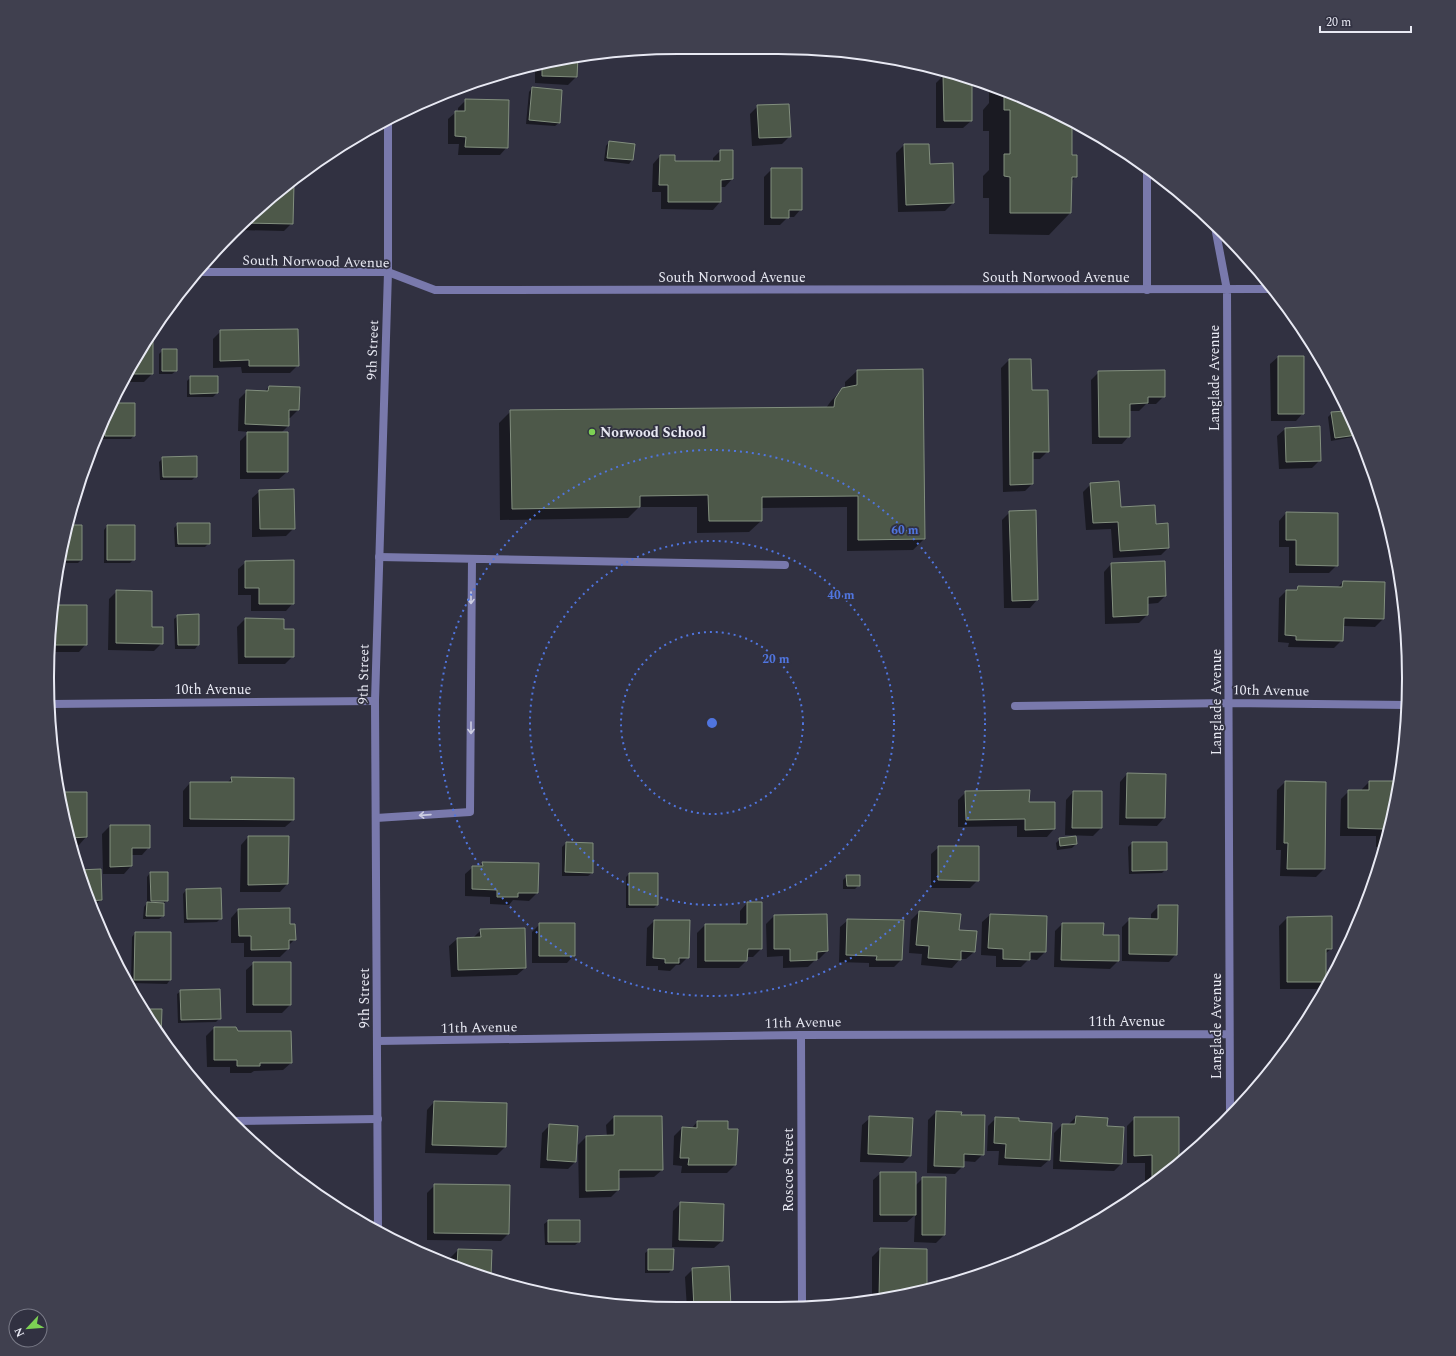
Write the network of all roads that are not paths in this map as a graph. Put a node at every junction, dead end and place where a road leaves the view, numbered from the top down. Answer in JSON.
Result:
{"nodes":[{"id":1,"x":388,"y":126,"type":"edge"},
{"id":2,"x":1147,"y":175,"type":"edge"},
{"id":3,"x":1216,"y":235,"type":"edge"},
{"id":4,"x":205,"y":272,"type":"edge"},
{"id":5,"x":388,"y":272,"type":"junction"},
{"id":6,"x":1266,"y":289,"type":"edge"},
{"id":7,"x":1147,"y":290,"type":"junction"},
{"id":8,"x":1227,"y":290,"type":"junction"},
{"id":9,"x":379,"y":557,"type":"junction"},
{"id":10,"x":472,"y":558,"type":"junction"},
{"id":11,"x":785,"y":565,"type":"dead end"},
{"id":12,"x":375,"y":701,"type":"junction"},
{"id":13,"x":1229,"y":703,"type":"junction"},
{"id":14,"x":55,"y":704,"type":"edge"},
{"id":15,"x":1401,"y":705,"type":"edge"},
{"id":16,"x":1015,"y":706,"type":"dead end"},
{"id":17,"x":376,"y":818,"type":"junction"},
{"id":18,"x":1229,"y":1034,"type":"junction"},
{"id":19,"x":801,"y":1035,"type":"junction"},
{"id":20,"x":377,"y":1041,"type":"junction"},
{"id":21,"x":1231,"y":1106,"type":"edge"},
{"id":22,"x":378,"y":1119,"type":"junction"},
{"id":23,"x":239,"y":1121,"type":"edge"},
{"id":24,"x":378,"y":1225,"type":"edge"},
{"id":25,"x":802,"y":1301,"type":"edge"}],
"edges":[{"from":1,"to":5,"type":"street","name":"9th Street"},
{"from":2,"to":7,"type":"street"},
{"from":3,"to":8,"type":"street","name":"Langlade Avenue"},
{"from":4,"to":5,"type":"street","name":"South Norwood Avenue"},
{"from":5,"to":7,"type":"street","name":"South Norwood Avenue"},
{"from":5,"to":9,"type":"street","name":"9th Street"},
{"from":6,"to":8,"type":"street","name":"South Norwood Avenue"},
{"from":7,"to":8,"type":"street","name":"South Norwood Avenue"},
{"from":8,"to":13,"type":"street","name":"Langlade Avenue"},
{"from":9,"to":10,"type":"street"},
{"from":9,"to":12,"type":"street","name":"9th Street"},
{"from":10,"to":11,"type":"street"},
{"from":10,"to":17,"type":"street","one_way":true},
{"from":12,"to":14,"type":"street","name":"10th Avenue"},
{"from":12,"to":17,"type":"street","name":"9th Street"},
{"from":13,"to":15,"type":"street","name":"10th Avenue"},
{"from":13,"to":16,"type":"street","name":"10th Avenue"},
{"from":13,"to":18,"type":"street","name":"Langlade Avenue"},
{"from":17,"to":20,"type":"street","name":"9th Street"},
{"from":18,"to":19,"type":"street","name":"11th Avenue"},
{"from":18,"to":21,"type":"street","name":"Langlade Avenue"},
{"from":19,"to":20,"type":"street","name":"11th Avenue"},
{"from":19,"to":25,"type":"street","name":"Roscoe Street"},
{"from":20,"to":22,"type":"street","name":"9th Street"},
{"from":22,"to":23,"type":"street"},
{"from":22,"to":24,"type":"street","name":"9th Street"}]}
